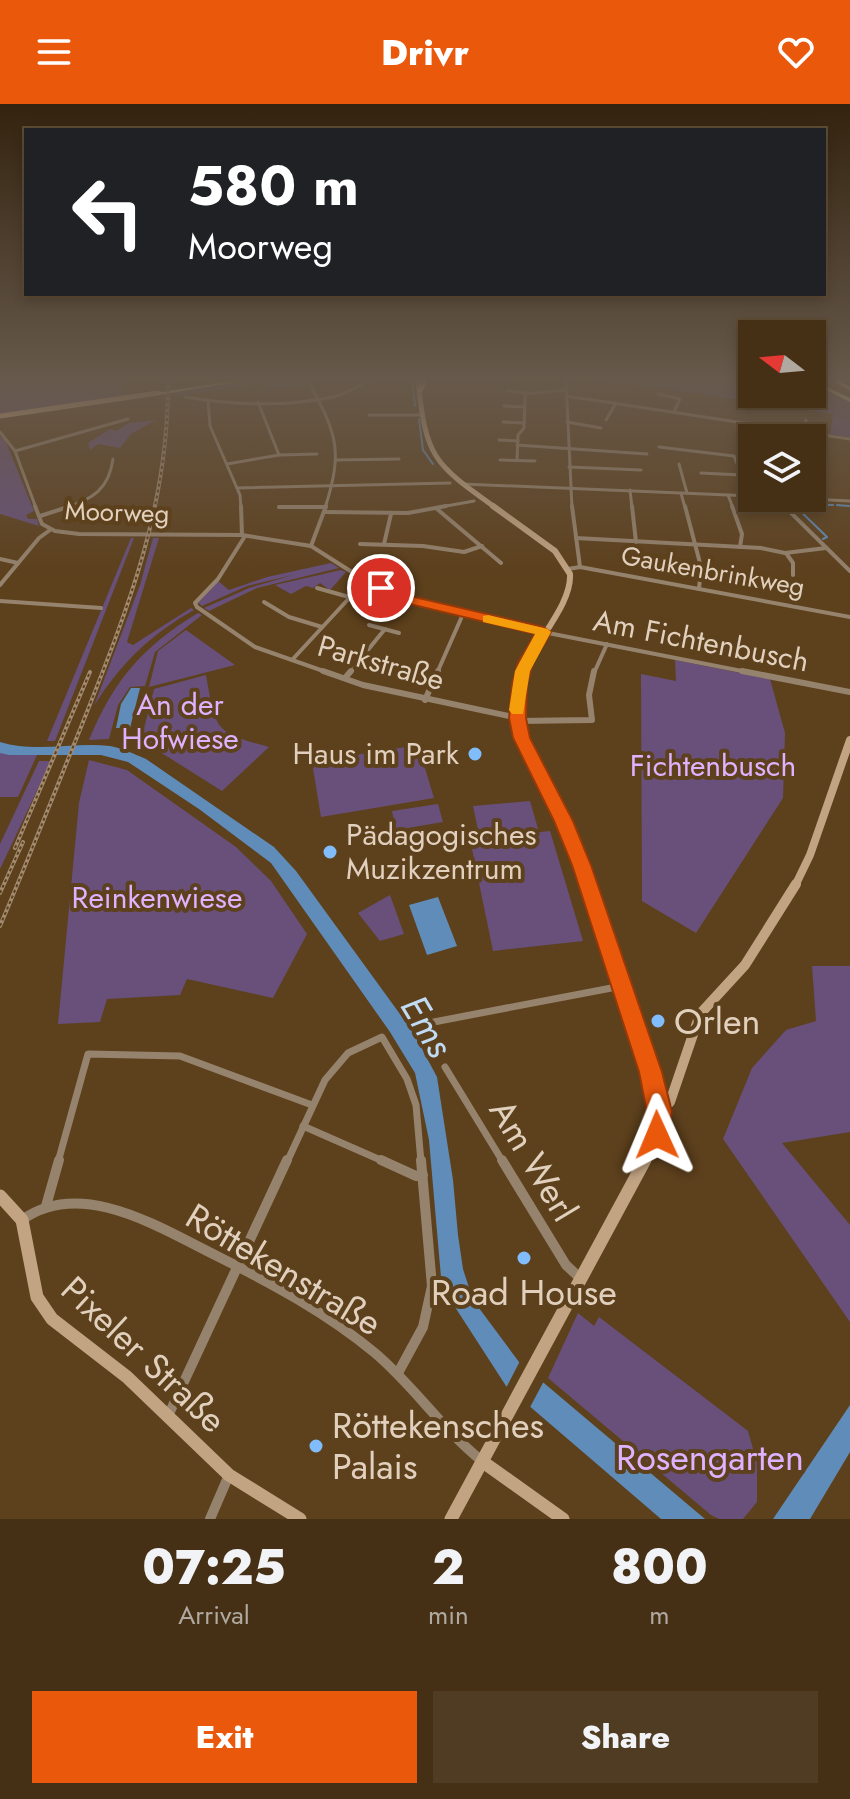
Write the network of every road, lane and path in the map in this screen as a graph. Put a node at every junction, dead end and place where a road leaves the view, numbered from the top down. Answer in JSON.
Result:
{"nodes":[{"id":1,"x":11,"y":446,"type":"edge"},
{"id":2,"x":33,"y":446,"type":"edge"},
{"id":3,"x":219,"y":446,"type":"edge"},
{"id":4,"x":275,"y":446,"type":"edge"},
{"id":5,"x":336,"y":446,"type":"edge"},
{"id":6,"x":427,"y":446,"type":"edge"},
{"id":7,"x":517,"y":446,"type":"edge"},
{"id":8,"x":556,"y":446,"type":"edge"},
{"id":9,"x":568,"y":447,"type":"junction"},
{"id":10,"x":659,"y":447,"type":"dead end"},
{"id":11,"x":15,"y":451,"type":"junction"},
{"id":12,"x":317,"y":454,"type":"dead end"},
{"id":13,"x":647,"y":454,"type":"dead end"},
{"id":14,"x":279,"y":455,"type":"junction"},
{"id":15,"x":113,"y":459,"type":"dead end"},
{"id":16,"x":399,"y":459,"type":"dead end"},
{"id":17,"x":336,"y":460,"type":"junction"},
{"id":18,"x":500,"y":460,"type":"dead end"},
{"id":19,"x":517,"y":460,"type":"junction"},
{"id":20,"x":535,"y":461,"type":"dead end"},
{"id":21,"x":227,"y":464,"type":"junction"},
{"id":22,"x":679,"y":464,"type":"dead end"},
{"id":23,"x":569,"y":467,"type":"junction"},
{"id":24,"x":738,"y":467,"type":"edge"},
{"id":25,"x":641,"y":470,"type":"dead end"},
{"id":26,"x":701,"y":473,"type":"dead end"},
{"id":27,"x":738,"y":475,"type":"edge"},
{"id":28,"x":450,"y":483,"type":"dead end"},
{"id":29,"x":330,"y":484,"type":"junction"},
{"id":30,"x":463,"y":484,"type":"junction"},
{"id":31,"x":569,"y":487,"type":"junction"},
{"id":32,"x":237,"y":488,"type":"junction"},
{"id":33,"x":630,"y":490,"type":"junction"},
{"id":34,"x":684,"y":493,"type":"junction"},
{"id":35,"x":728,"y":495,"type":"junction"},
{"id":36,"x":738,"y":495,"type":"edge"},
{"id":37,"x":826,"y":500,"type":"edge"},
{"id":38,"x":474,"y":501,"type":"dead end"},
{"id":39,"x":850,"y":501,"type":"edge"},
{"id":40,"x":279,"y":507,"type":"dead end"},
{"id":41,"x":325,"y":509,"type":"junction"},
{"id":42,"x":437,"y":509,"type":"junction"},
{"id":43,"x":790,"y":512,"type":"edge"},
{"id":44,"x":391,"y":514,"type":"junction"},
{"id":45,"x":40,"y":516,"type":"junction"},
{"id":46,"x":50,"y":530,"type":"junction"},
{"id":47,"x":244,"y":536,"type":"junction"},
{"id":48,"x":576,"y":538,"type":"junction"},
{"id":49,"x":636,"y":542,"type":"junction"},
{"id":50,"x":360,"y":544,"type":"dead end"},
{"id":51,"x":384,"y":544,"type":"junction"},
{"id":52,"x":695,"y":545,"type":"junction"},
{"id":53,"x":311,"y":546,"type":"junction"},
{"id":54,"x":482,"y":546,"type":"junction"},
{"id":55,"x":740,"y":547,"type":"junction"},
{"id":56,"x":826,"y":548,"type":"junction"},
{"id":57,"x":785,"y":553,"type":"junction"},
{"id":58,"x":0,"y":559,"type":"edge"},
{"id":59,"x":18,"y":563,"type":"junction"},
{"id":60,"x":501,"y":563,"type":"dead end"},
{"id":61,"x":580,"y":567,"type":"junction"},
{"id":62,"x":701,"y":567,"type":"junction"},
{"id":63,"x":568,"y":569,"type":"junction"},
{"id":64,"x":850,"y":571,"type":"edge"},
{"id":65,"x":745,"y":572,"type":"dead end"},
{"id":66,"x":793,"y":575,"type":"dead end"},
{"id":67,"x":366,"y":581,"type":"junction"},
{"id":68,"x":0,"y":585,"type":"edge"},
{"id":69,"x":317,"y":588,"type":"dead end"},
{"id":70,"x":699,"y":589,"type":"junction"},
{"id":71,"x":349,"y":597,"type":"junction"},
{"id":72,"x":0,"y":601,"type":"edge"},
{"id":73,"x":264,"y":602,"type":"dead end"},
{"id":74,"x":101,"y":608,"type":"dead end"},
{"id":75,"x":463,"y":614,"type":"junction"},
{"id":76,"x":850,"y":617,"type":"edge"},
{"id":77,"x":369,"y":625,"type":"dead end"},
{"id":78,"x":322,"y":627,"type":"junction"},
{"id":79,"x":385,"y":629,"type":"junction"},
{"id":80,"x":543,"y":632,"type":"junction"},
{"id":81,"x":399,"y":633,"type":"dead end"},
{"id":82,"x":607,"y":644,"type":"junction"},
{"id":83,"x":292,"y":660,"type":"junction"},
{"id":84,"x":345,"y":678,"type":"junction"},
{"id":85,"x":850,"y":692,"type":"edge"},
{"id":86,"x":425,"y":700,"type":"junction"},
{"id":87,"x":518,"y":719,"type":"junction"},
{"id":88,"x":850,"y":740,"type":"edge"},
{"id":89,"x":622,"y":986,"type":"junction"},
{"id":90,"x":418,"y":1025,"type":"dead end"},
{"id":91,"x":445,"y":1067,"type":"dead end"},
{"id":92,"x":312,"y":1105,"type":"junction"},
{"id":93,"x":660,"y":1112,"type":"junction"},
{"id":94,"x":303,"y":1126,"type":"junction"},
{"id":95,"x":423,"y":1175,"type":"junction"},
{"id":96,"x":0,"y":1196,"type":"edge"},
{"id":97,"x":46,"y":1206,"type":"junction"},
{"id":98,"x":22,"y":1220,"type":"junction"},
{"id":99,"x":238,"y":1267,"type":"junction"},
{"id":100,"x":581,"y":1279,"type":"junction"},
{"id":101,"x":398,"y":1373,"type":"junction"},
{"id":102,"x":168,"y":1416,"type":"junction"},
{"id":103,"x":483,"y":1462,"type":"junction"},
{"id":104,"x":229,"y":1475,"type":"junction"},
{"id":105,"x":210,"y":1519,"type":"edge"},
{"id":106,"x":300,"y":1519,"type":"edge"},
{"id":107,"x":451,"y":1519,"type":"edge"},
{"id":108,"x":563,"y":1519,"type":"edge"}],
"edges":[{"from":1,"to":11,"type":"street","name":"Moorweg"},
{"from":2,"to":11,"type":"street"},
{"from":3,"to":21,"type":"street"},
{"from":4,"to":14,"type":"street"},
{"from":5,"to":17,"type":"street"},
{"from":6,"to":30,"type":"main road"},
{"from":7,"to":19,"type":"street"},
{"from":8,"to":9,"type":"street"},
{"from":9,"to":13,"type":"street"},
{"from":9,"to":23,"type":"street"},
{"from":10,"to":24,"type":"street"},
{"from":11,"to":45,"type":"street","name":"Moorweg"},
{"from":12,"to":14,"type":"street"},
{"from":14,"to":21,"type":"street"},
{"from":15,"to":45,"type":"street"},
{"from":16,"to":17,"type":"street"},
{"from":17,"to":29,"type":"street"},
{"from":18,"to":19,"type":"street"},
{"from":19,"to":20,"type":"street"},
{"from":21,"to":32,"type":"street"},
{"from":22,"to":34,"type":"street"},
{"from":23,"to":25,"type":"street"},
{"from":23,"to":31,"type":"street"},
{"from":26,"to":27,"type":"street"},
{"from":28,"to":29,"type":"street"},
{"from":29,"to":32,"type":"street"},
{"from":29,"to":41,"type":"street"},
{"from":30,"to":31,"type":"street"},
{"from":30,"to":63,"type":"main road"},
{"from":31,"to":33,"type":"street"},
{"from":31,"to":48,"type":"street"},
{"from":32,"to":47,"type":"street"},
{"from":33,"to":34,"type":"street"},
{"from":33,"to":49,"type":"street"},
{"from":34,"to":35,"type":"street"},
{"from":34,"to":52,"type":"street"},
{"from":35,"to":36,"type":"street"},
{"from":35,"to":55,"type":"street"},
{"from":37,"to":39,"type":"street"},
{"from":38,"to":42,"type":"street"},
{"from":40,"to":41,"type":"street"},
{"from":41,"to":44,"type":"street"},
{"from":41,"to":53,"type":"street"},
{"from":42,"to":44,"type":"street"},
{"from":42,"to":54,"type":"street"},
{"from":43,"to":56,"type":"street"},
{"from":44,"to":51,"type":"street"},
{"from":45,"to":46,"type":"street","name":"Moorweg"},
{"from":46,"to":47,"type":"street","name":"Moorweg"},
{"from":46,"to":59,"type":"street"},
{"from":47,"to":53,"type":"street","name":"Moorweg"},
{"from":47,"to":83,"type":"street"},
{"from":48,"to":49,"type":"street"},
{"from":48,"to":61,"type":"street"},
{"from":49,"to":52,"type":"street"},
{"from":50,"to":51,"type":"street"},
{"from":51,"to":54,"type":"street"},
{"from":52,"to":55,"type":"street"},
{"from":52,"to":62,"type":"street"},
{"from":53,"to":67,"type":"street","name":"Moorweg"},
{"from":54,"to":60,"type":"street"},
{"from":55,"to":57,"type":"street"},
{"from":56,"to":57,"type":"street"},
{"from":56,"to":64,"type":"street"},
{"from":57,"to":66,"type":"street"},
{"from":58,"to":59,"type":"street"},
{"from":59,"to":68,"type":"street"},
{"from":61,"to":63,"type":"street","name":"Gaukenbrinkweg"},
{"from":61,"to":70,"type":"street","name":"Gaukenbrinkweg"},
{"from":62,"to":65,"type":"street"},
{"from":62,"to":70,"type":"street"},
{"from":63,"to":80,"type":"main road"},
{"from":67,"to":71,"type":"street","name":"Parkstraße"},
{"from":67,"to":75,"type":"street","name":"Moorweg"},
{"from":69,"to":71,"type":"street"},
{"from":70,"to":76,"type":"street","name":"Gaukenbrinkweg"},
{"from":71,"to":78,"type":"street","name":"Parkstraße"},
{"from":72,"to":74,"type":"street"},
{"from":73,"to":78,"type":"street"},
{"from":75,"to":80,"type":"street","name":"Moorweg"},
{"from":75,"to":86,"type":"street"},
{"from":77,"to":79,"type":"street"},
{"from":78,"to":83,"type":"street","name":"Parkstraße"},
{"from":79,"to":81,"type":"street"},
{"from":79,"to":84,"type":"street"},
{"from":80,"to":82,"type":"street","name":"Am Fichtenbusch"},
{"from":80,"to":87,"type":"main road"},
{"from":82,"to":85,"type":"street","name":"Am Fichtenbusch"},
{"from":82,"to":87,"type":"street","name":"Parkstraße"},
{"from":83,"to":84,"type":"street","name":"Parkstraße"},
{"from":84,"to":86,"type":"street","name":"Parkstraße"},
{"from":86,"to":87,"type":"street","name":"Parkstraße"},
{"from":87,"to":89,"type":"main road"},
{"from":88,"to":93,"type":"main road"},
{"from":89,"to":90,"type":"street"},
{"from":89,"to":93,"type":"main road"},
{"from":91,"to":100,"type":"street","name":"Am Werl"},
{"from":92,"to":94,"type":"street"},
{"from":92,"to":95,"type":"street"},
{"from":92,"to":97,"type":"street"},
{"from":93,"to":100,"type":"main road"},
{"from":94,"to":95,"type":"street"},
{"from":94,"to":99,"type":"street"},
{"from":95,"to":101,"type":"street"},
{"from":96,"to":98,"type":"main road"},
{"from":97,"to":98,"type":"street"},
{"from":97,"to":99,"type":"street","name":"Röttekenstraße"},
{"from":98,"to":102,"type":"main road","name":"Pixeler Straße"},
{"from":99,"to":101,"type":"street","name":"Röttekenstraße"},
{"from":99,"to":102,"type":"street"},
{"from":100,"to":103,"type":"main road"},
{"from":101,"to":103,"type":"street","name":"Röttekenstraße"},
{"from":102,"to":104,"type":"main road","name":"Pixeler Straße"},
{"from":103,"to":107,"type":"main road"},
{"from":103,"to":108,"type":"main road"},
{"from":104,"to":105,"type":"street"},
{"from":104,"to":106,"type":"main road","name":"Pixeler Straße"}]}
